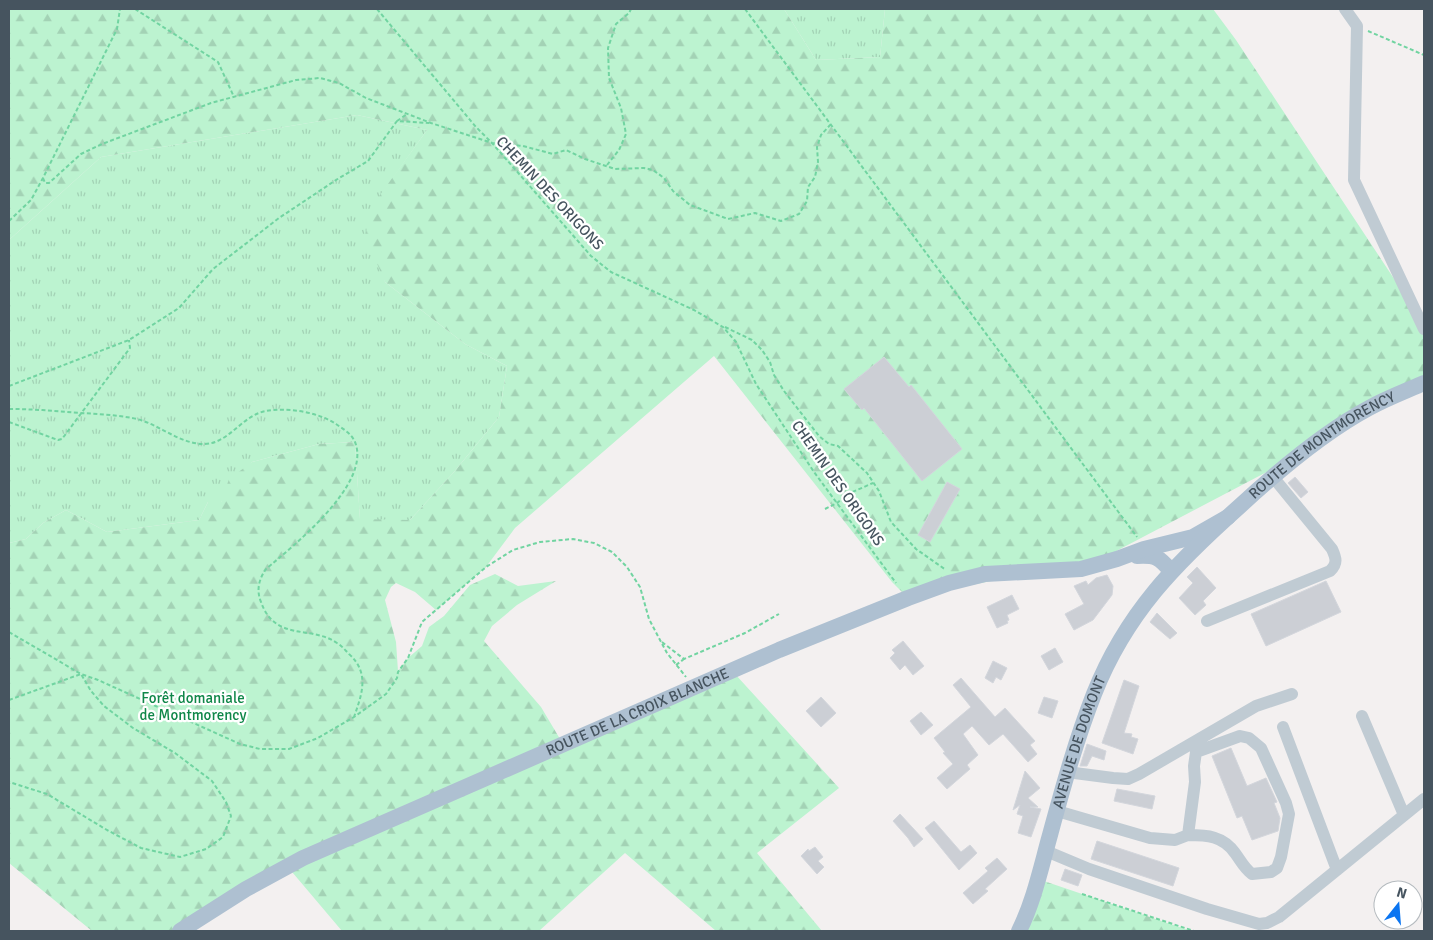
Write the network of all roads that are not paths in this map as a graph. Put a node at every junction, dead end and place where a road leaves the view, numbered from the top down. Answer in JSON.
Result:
{"nodes":[{"id":1,"x":1345,"y":9,"type":"edge"},
{"id":2,"x":1424,"y":330,"type":"edge"},
{"id":3,"x":1424,"y":383,"type":"edge"},
{"id":4,"x":1273,"y":477,"type":"junction"},
{"id":5,"x":1228,"y":516,"type":"junction"},
{"id":6,"x":1162,"y":545,"type":"junction"},
{"id":7,"x":1117,"y":560,"type":"junction"},
{"id":8,"x":1173,"y":568,"type":"junction"},
{"id":9,"x":1207,"y":621,"type":"dead end"},
{"id":10,"x":1292,"y":694,"type":"dead end"},
{"id":11,"x":1362,"y":716,"type":"dead end"},
{"id":12,"x":1283,"y":727,"type":"dead end"},
{"id":13,"x":1067,"y":772,"type":"junction"},
{"id":14,"x":1424,"y":799,"type":"edge"},
{"id":15,"x":1057,"y":810,"type":"junction"},
{"id":16,"x":1404,"y":815,"type":"junction"},
{"id":17,"x":1188,"y":835,"type":"junction"},
{"id":18,"x":1046,"y":851,"type":"junction"},
{"id":19,"x":1337,"y":870,"type":"junction"},
{"id":20,"x":180,"y":931,"type":"edge"},
{"id":21,"x":1019,"y":931,"type":"edge"}],
"edges":[{"from":1,"to":2,"type":"lane"},
{"from":3,"to":4,"type":"main road","name":"ROUTE DE MONTMORENCY"},
{"from":4,"to":5,"type":"main road","name":"ROUTE DE MONTMORENCY"},
{"from":4,"to":9,"type":"lane"},
{"from":5,"to":6,"type":"main road"},
{"from":5,"to":8,"type":"main road","name":"AVENUE DE DOMONT"},
{"from":6,"to":7,"type":"main road"},
{"from":6,"to":8,"type":"main road"},
{"from":7,"to":8,"type":"main road"},
{"from":7,"to":20,"type":"main road","name":"ROUTE DE LA CROIX BLANCHE"},
{"from":8,"to":13,"type":"main road","name":"AVENUE DE DOMONT"},
{"from":10,"to":13,"type":"lane"},
{"from":11,"to":16,"type":"lane"},
{"from":12,"to":19,"type":"lane"},
{"from":13,"to":15,"type":"main road","name":"AVENUE DE DOMONT"},
{"from":14,"to":16,"type":"lane"},
{"from":15,"to":17,"type":"lane"},
{"from":15,"to":18,"type":"main road","name":"AVENUE DE DOMONT"},
{"from":16,"to":19,"type":"lane"},
{"from":17,"to":17,"type":"lane"},
{"from":18,"to":19,"type":"lane"},
{"from":18,"to":21,"type":"main road","name":"AVENUE DE DOMONT"}]}
